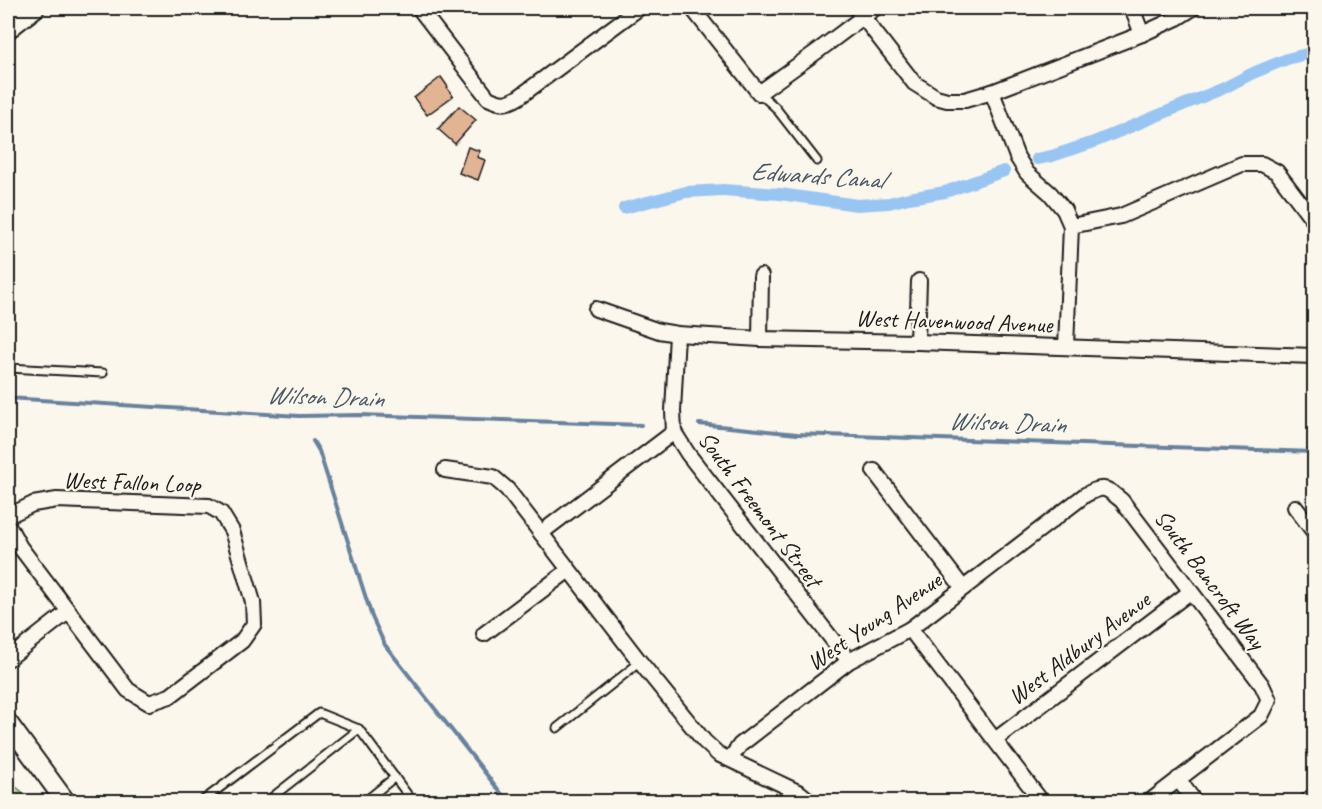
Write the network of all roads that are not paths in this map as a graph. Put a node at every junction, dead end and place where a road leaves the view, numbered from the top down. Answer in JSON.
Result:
{"nodes":[{"id":1,"x":35,"y":8,"type":"edge"},
{"id":2,"x":419,"y":8,"type":"edge"},
{"id":3,"x":639,"y":8,"type":"edge"},
{"id":4,"x":692,"y":8,"type":"edge"},
{"id":5,"x":875,"y":8,"type":"edge"},
{"id":6,"x":1132,"y":8,"type":"edge"},
{"id":7,"x":1193,"y":8,"type":"edge"},
{"id":8,"x":859,"y":12,"type":"edge"},
{"id":9,"x":8,"y":29,"type":"edge"},
{"id":10,"x":1142,"y":34,"type":"junction"},
{"id":11,"x":992,"y":92,"type":"junction"},
{"id":12,"x":759,"y":93,"type":"junction"},
{"id":13,"x":817,"y":161,"type":"dead end"},
{"id":14,"x":1314,"y":221,"type":"edge"},
{"id":15,"x":1071,"y":226,"type":"junction"},
{"id":16,"x":761,"y":276,"type":"dead end"},
{"id":17,"x":919,"y":281,"type":"dead end"},
{"id":18,"x":596,"y":309,"type":"dead end"},
{"id":19,"x":677,"y":334,"type":"junction"},
{"id":20,"x":760,"y":339,"type":"junction"},
{"id":21,"x":917,"y":342,"type":"junction"},
{"id":22,"x":1066,"y":348,"type":"junction"},
{"id":23,"x":1314,"y":356,"type":"edge"},
{"id":24,"x":8,"y":368,"type":"edge"},
{"id":25,"x":103,"y":373,"type":"dead end"},
{"id":26,"x":674,"y":432,"type":"junction"},
{"id":27,"x":445,"y":471,"type":"dead end"},
{"id":28,"x":874,"y":471,"type":"dead end"},
{"id":29,"x":1109,"y":490,"type":"joint"},
{"id":30,"x":1295,"y":507,"type":"dead end"},
{"id":31,"x":8,"y":516,"type":"edge"},
{"id":32,"x":8,"y":525,"type":"edge"},
{"id":33,"x":1314,"y":532,"type":"edge"},
{"id":34,"x":541,"y":533,"type":"junction"},
{"id":35,"x":569,"y":570,"type":"junction"},
{"id":36,"x":963,"y":588,"type":"junction"},
{"id":37,"x":1191,"y":591,"type":"junction"},
{"id":38,"x":69,"y":611,"type":"junction"},
{"id":39,"x":910,"y":629,"type":"junction"},
{"id":40,"x":484,"y":634,"type":"dead end"},
{"id":41,"x":8,"y":659,"type":"edge"},
{"id":42,"x":849,"y":661,"type":"junction"},
{"id":43,"x":640,"y":662,"type":"junction"},
{"id":44,"x":8,"y":723,"type":"edge"},
{"id":45,"x":557,"y":728,"type":"dead end"},
{"id":46,"x":359,"y":729,"type":"junction"},
{"id":47,"x":994,"y":740,"type":"junction"},
{"id":48,"x":730,"y":759,"type":"junction"},
{"id":49,"x":395,"y":777,"type":"junction"},
{"id":50,"x":1178,"y":780,"type":"junction"},
{"id":51,"x":1314,"y":798,"type":"edge"},
{"id":52,"x":66,"y":801,"type":"edge"},
{"id":53,"x":201,"y":801,"type":"edge"},
{"id":54,"x":266,"y":801,"type":"edge"},
{"id":55,"x":364,"y":801,"type":"edge"},
{"id":56,"x":413,"y":801,"type":"edge"},
{"id":57,"x":811,"y":801,"type":"edge"},
{"id":58,"x":1042,"y":801,"type":"edge"},
{"id":59,"x":1149,"y":801,"type":"edge"},
{"id":60,"x":1195,"y":801,"type":"edge"},
{"id":61,"x":1309,"y":801,"type":"edge"}],
"edges":[{"from":1,"to":9,"type":"main road"},
{"from":2,"to":3,"type":"street"},
{"from":4,"to":12,"type":"street"},
{"from":5,"to":8,"type":"street"},
{"from":6,"to":10,"type":"street"},
{"from":7,"to":10,"type":"street"},
{"from":8,"to":11,"type":"street"},
{"from":8,"to":12,"type":"street"},
{"from":10,"to":11,"type":"street"},
{"from":11,"to":15,"type":"street"},
{"from":12,"to":13,"type":"lane"},
{"from":14,"to":15,"type":"street"},
{"from":15,"to":22,"type":"street"},
{"from":16,"to":20,"type":"street"},
{"from":17,"to":21,"type":"street"},
{"from":18,"to":19,"type":"street","name":"West Havenwood Avenue"},
{"from":19,"to":20,"type":"street","name":"West Havenwood Avenue"},
{"from":19,"to":26,"type":"street","name":"South Freemont Street"},
{"from":20,"to":21,"type":"street","name":"West Havenwood Avenue"},
{"from":21,"to":22,"type":"street","name":"West Havenwood Avenue"},
{"from":22,"to":23,"type":"street","name":"West Havenwood Avenue"},
{"from":24,"to":25,"type":"lane"},
{"from":26,"to":34,"type":"street"},
{"from":26,"to":42,"type":"street","name":"South Freemont Street"},
{"from":27,"to":34,"type":"street"},
{"from":28,"to":36,"type":"street"},
{"from":29,"to":36,"type":"street","name":"West Young Avenue"},
{"from":29,"to":37,"type":"street","name":"South Bancroft Way"},
{"from":30,"to":33,"type":"street"},
{"from":31,"to":38,"type":"street","name":"West Fallon Loop"},
{"from":32,"to":38,"type":"street"},
{"from":34,"to":35,"type":"street"},
{"from":35,"to":40,"type":"street"},
{"from":35,"to":43,"type":"street"},
{"from":36,"to":39,"type":"street","name":"West Young Avenue"},
{"from":37,"to":47,"type":"street","name":"West Aldbury Avenue"},
{"from":37,"to":50,"type":"street","name":"South Bancroft Way"},
{"from":38,"to":41,"type":"street"},
{"from":39,"to":42,"type":"street","name":"West Young Avenue"},
{"from":39,"to":47,"type":"street"},
{"from":42,"to":48,"type":"street","name":"West Young Avenue"},
{"from":43,"to":45,"type":"lane"},
{"from":43,"to":48,"type":"street"},
{"from":44,"to":52,"type":"main road"},
{"from":46,"to":49,"type":"lane"},
{"from":46,"to":53,"type":"lane"},
{"from":46,"to":54,"type":"lane"},
{"from":47,"to":58,"type":"street"},
{"from":48,"to":57,"type":"street"},
{"from":49,"to":55,"type":"lane"},
{"from":49,"to":56,"type":"lane"},
{"from":50,"to":59,"type":"street"},
{"from":50,"to":60,"type":"street"},
{"from":51,"to":61,"type":"main road"}]}
